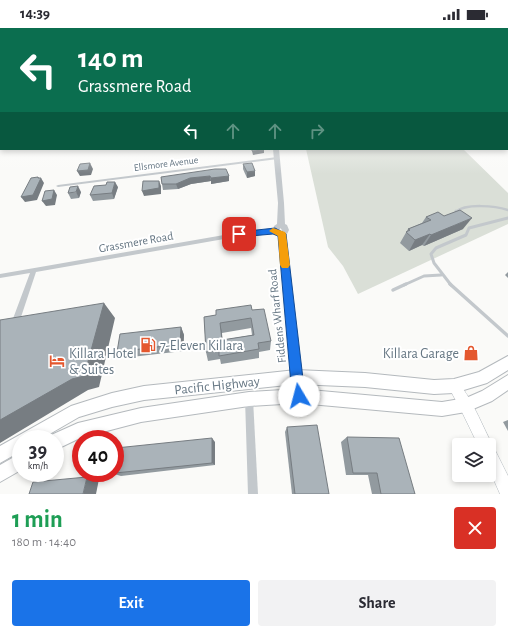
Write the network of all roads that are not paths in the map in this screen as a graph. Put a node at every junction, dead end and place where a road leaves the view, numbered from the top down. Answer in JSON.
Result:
{"nodes":[{"id":1,"x":276,"y":150,"type":"edge"},
{"id":2,"x":277,"y":158,"type":"junction"},
{"id":3,"x":58,"y":186,"type":"dead end"},
{"id":4,"x":508,"y":210,"type":"edge"},
{"id":5,"x":457,"y":218,"type":"edge"},
{"id":6,"x":508,"y":218,"type":"edge"},
{"id":7,"x":464,"y":226,"type":"edge"},
{"id":8,"x":279,"y":230,"type":"junction"},
{"id":9,"x":468,"y":230,"type":"junction"},
{"id":10,"x":34,"y":270,"type":"junction"},
{"id":11,"x":441,"y":275,"type":"junction"},
{"id":12,"x":0,"y":276,"type":"edge"},
{"id":13,"x":393,"y":290,"type":"dead end"},
{"id":14,"x":12,"y":333,"type":"edge"},
{"id":15,"x":508,"y":336,"type":"edge"},
{"id":16,"x":508,"y":363,"type":"edge"},
{"id":17,"x":296,"y":377,"type":"junction"},
{"id":18,"x":508,"y":382,"type":"edge"},
{"id":19,"x":454,"y":386,"type":"junction"},
{"id":20,"x":299,"y":396,"type":"junction"},
{"id":21,"x":249,"y":399,"type":"junction"},
{"id":22,"x":466,"y":405,"type":"junction"},
{"id":23,"x":42,"y":430,"type":"edge"},
{"id":24,"x":64,"y":438,"type":"edge"},
{"id":25,"x":482,"y":438,"type":"edge"},
{"id":26,"x":12,"y":448,"type":"edge"},
{"id":27,"x":0,"y":455,"type":"edge"},
{"id":28,"x":12,"y":467,"type":"edge"},
{"id":29,"x":496,"y":468,"type":"edge"},
{"id":30,"x":0,"y":474,"type":"edge"},
{"id":31,"x":253,"y":494,"type":"edge"},
{"id":32,"x":508,"y":494,"type":"edge"}],
"edges":[{"from":1,"to":2,"type":"street","name":"Fiddens Wharf Road"},
{"from":2,"to":3,"type":"street","name":"Ellsmore Avenue"},
{"from":2,"to":8,"type":"street","name":"Fiddens Wharf Road"},
{"from":4,"to":5,"type":"lane"},
{"from":6,"to":9,"type":"lane"},
{"from":7,"to":9,"type":"lane"},
{"from":8,"to":10,"type":"street","name":"Grassmere Road"},
{"from":8,"to":17,"type":"street","name":"Fiddens Wharf Road"},
{"from":9,"to":11,"type":"lane"},
{"from":10,"to":12,"type":"street","name":"Grassmere Road"},
{"from":10,"to":14,"type":"street"},
{"from":11,"to":13,"type":"lane"},
{"from":11,"to":15,"type":"lane"},
{"from":16,"to":19,"type":"highway","name":"Pacific Highway"},
{"from":17,"to":19,"type":"highway","name":"Pacific Highway"},
{"from":17,"to":20,"type":"street","name":"Fiddens Wharf Road"},
{"from":17,"to":23,"type":"highway","name":"Pacific Highway"},
{"from":18,"to":22,"type":"highway","name":"Pacific Highway"},
{"from":19,"to":22,"type":"main road"},
{"from":20,"to":21,"type":"highway","name":"Pacific Highway"},
{"from":20,"to":22,"type":"highway","name":"Pacific Highway"},
{"from":21,"to":24,"type":"highway","name":"Pacific Highway"},
{"from":21,"to":31,"type":"street"},
{"from":22,"to":25,"type":"main road"},
{"from":26,"to":27,"type":"highway"},
{"from":28,"to":30,"type":"highway"},
{"from":29,"to":32,"type":"main road"}]}
